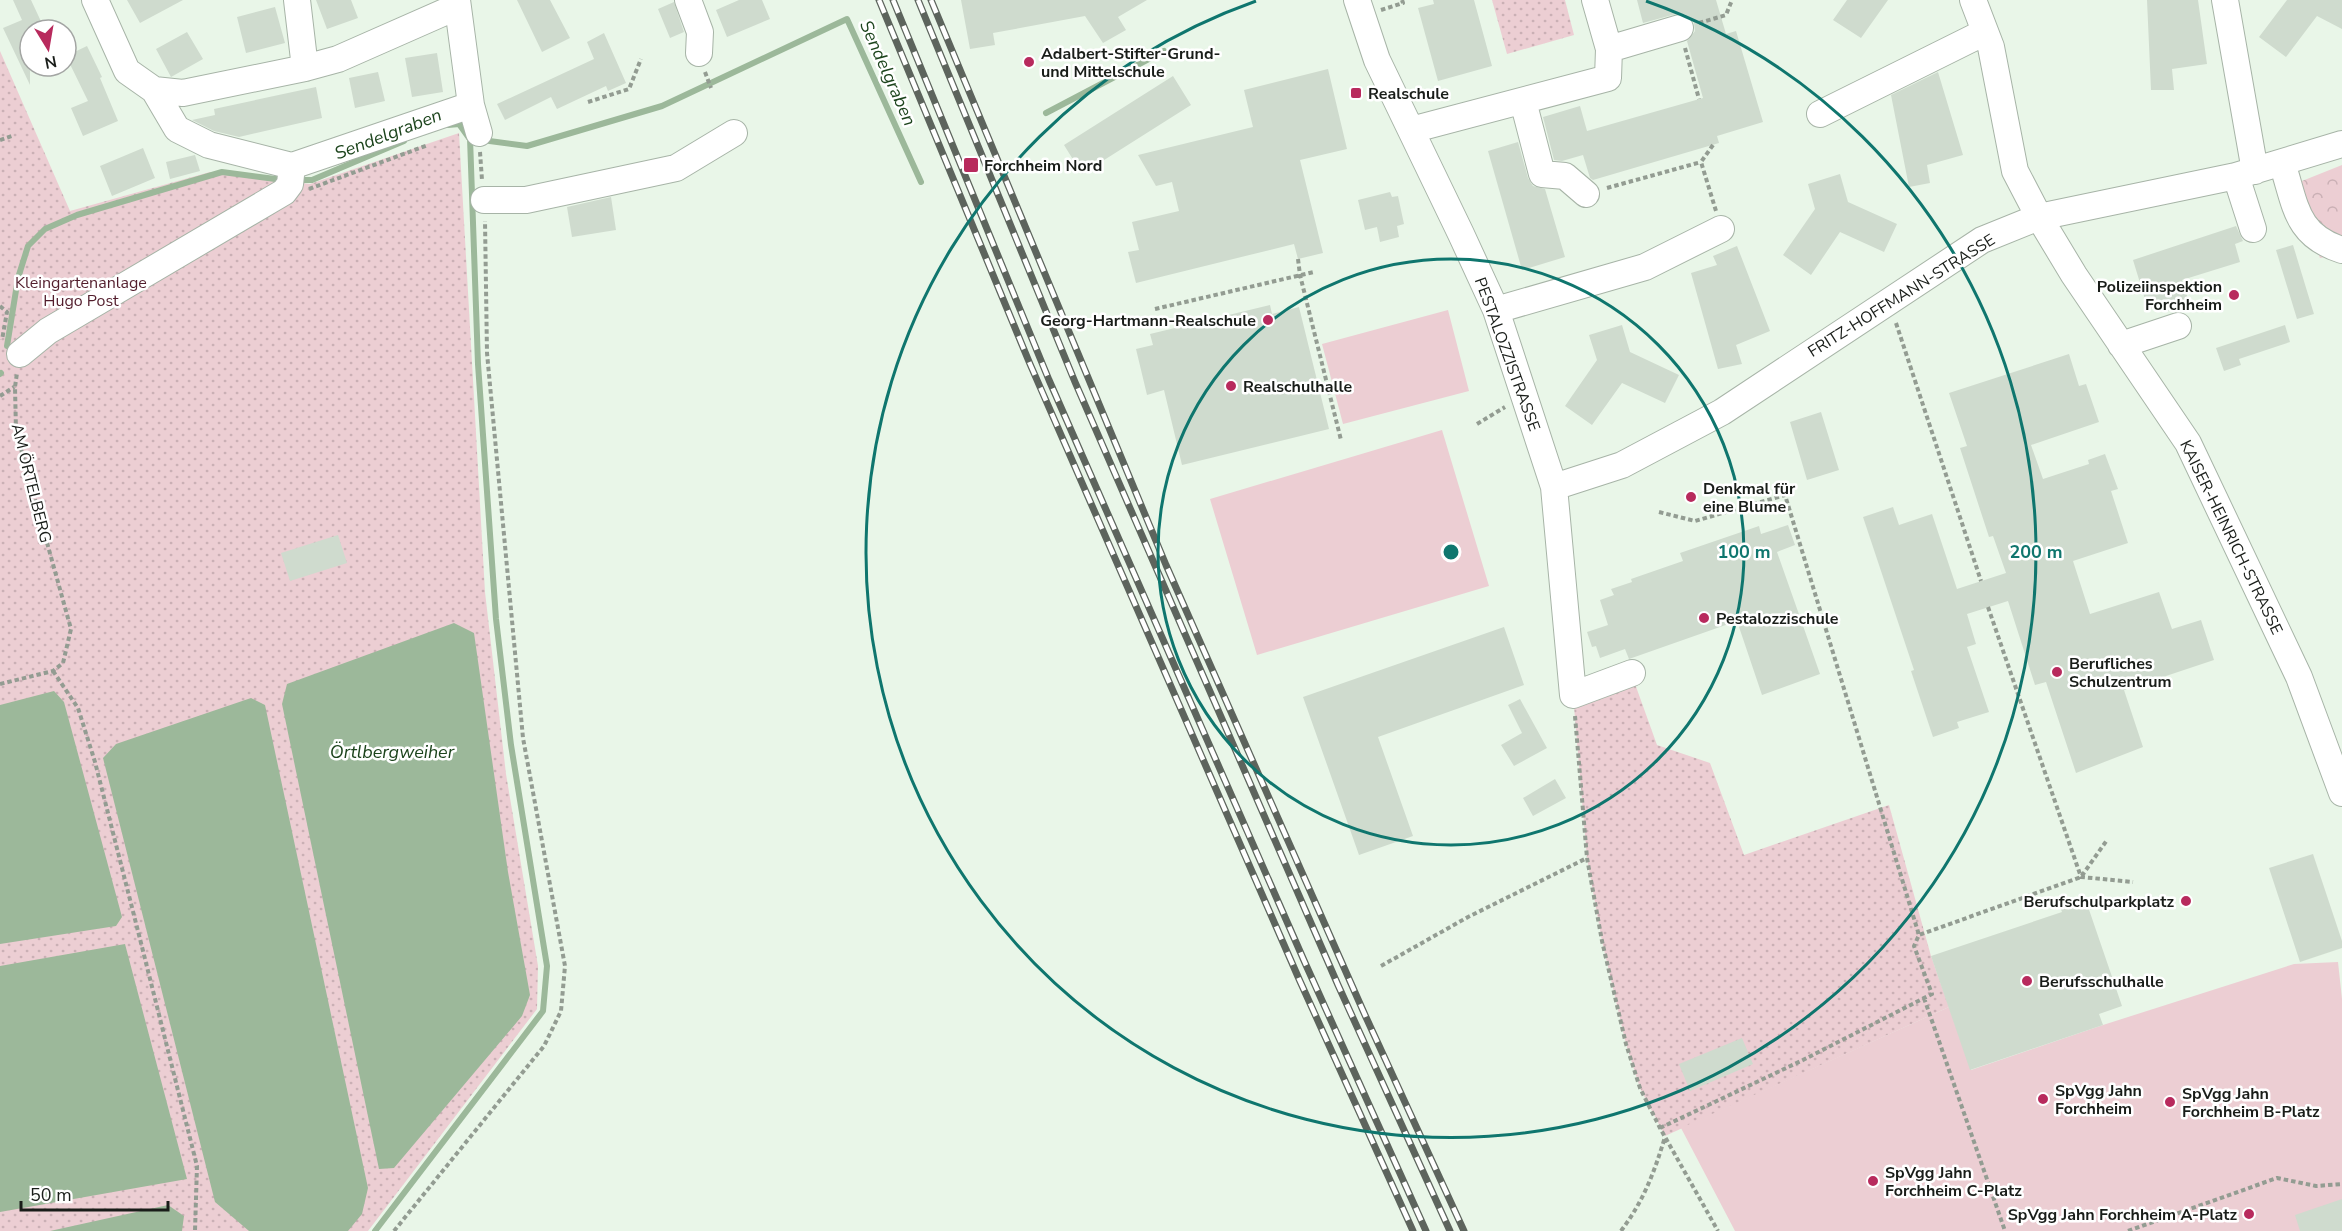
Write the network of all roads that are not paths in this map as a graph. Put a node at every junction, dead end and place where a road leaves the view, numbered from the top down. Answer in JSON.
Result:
{"nodes":[{"id":1,"x":95,"y":0,"type":"edge"},
{"id":2,"x":297,"y":0,"type":"edge"},
{"id":3,"x":688,"y":0,"type":"edge"},
{"id":4,"x":1595,"y":0,"type":"edge"},
{"id":5,"x":1973,"y":0,"type":"edge"},
{"id":6,"x":2225,"y":0,"type":"edge"},
{"id":7,"x":457,"y":4,"type":"edge"},
{"id":8,"x":1360,"y":8,"type":"edge"},
{"id":9,"x":1680,"y":28,"type":"road end"},
{"id":10,"x":1986,"y":32,"type":"junction"},
{"id":11,"x":1609,"y":49,"type":"junction"},
{"id":12,"x":699,"y":52,"type":"dead end"},
{"id":13,"x":305,"y":68,"type":"junction"},
{"id":14,"x":154,"y":90,"type":"junction"},
{"id":15,"x":1523,"y":100,"type":"junction"},
{"id":16,"x":471,"y":105,"type":"junction"},
{"id":17,"x":1820,"y":114,"type":"dead end"},
{"id":18,"x":1411,"y":130,"type":"junction"},
{"id":19,"x":734,"y":133,"type":"dead end"},
{"id":20,"x":479,"y":140,"type":"road end"},
{"id":21,"x":2342,"y":144,"type":"edge"},
{"id":22,"x":2282,"y":163,"type":"junction"},
{"id":23,"x":2245,"y":174,"type":"junction"},
{"id":24,"x":289,"y":179,"type":"junction"},
{"id":25,"x":1587,"y":194,"type":"road end"},
{"id":26,"x":484,"y":200,"type":"road end"},
{"id":27,"x":2039,"y":217,"type":"junction"},
{"id":28,"x":1721,"y":229,"type":"road end"},
{"id":29,"x":2253,"y":229,"type":"dead end"},
{"id":30,"x":2342,"y":250,"type":"edge"},
{"id":31,"x":1496,"y":310,"type":"junction"},
{"id":32,"x":2178,"y":326,"type":"dead end"},
{"id":33,"x":2121,"y":345,"type":"junction"},
{"id":34,"x":11,"y":349,"type":"road end"},
{"id":35,"x":1554,"y":487,"type":"junction"},
{"id":36,"x":1632,"y":674,"type":"dead end"},
{"id":37,"x":2342,"y":793,"type":"edge"}],
"edges":[{"from":1,"to":14,"type":"street"},
{"from":2,"to":13,"type":"street"},
{"from":3,"to":12,"type":"street"},
{"from":4,"to":11,"type":"street"},
{"from":5,"to":10,"type":"street","name":"KAISER-HEINRICH-STRASSE"},
{"from":6,"to":23,"type":"street"},
{"from":7,"to":13,"type":"street"},
{"from":7,"to":16,"type":"street"},
{"from":8,"to":18,"type":"street","name":"PESTALOZZISTRASSE"},
{"from":9,"to":11,"type":"street"},
{"from":10,"to":17,"type":"street"},
{"from":10,"to":27,"type":"street","name":"KAISER-HEINRICH-STRASSE"},
{"from":11,"to":15,"type":"street"},
{"from":13,"to":14,"type":"street"},
{"from":14,"to":24,"type":"street"},
{"from":15,"to":18,"type":"street"},
{"from":15,"to":25,"type":"street"},
{"from":16,"to":20,"type":"street"},
{"from":16,"to":24,"type":"street"},
{"from":18,"to":31,"type":"street","name":"PESTALOZZISTRASSE"},
{"from":19,"to":26,"type":"street"},
{"from":21,"to":22,"type":"street","name":"FRITZ-HOFFMANN-STRASSE"},
{"from":22,"to":23,"type":"street","name":"FRITZ-HOFFMANN-STRASSE"},
{"from":22,"to":30,"type":"street"},
{"from":23,"to":27,"type":"street","name":"FRITZ-HOFFMANN-STRASSE"},
{"from":23,"to":29,"type":"street"},
{"from":24,"to":34,"type":"street"},
{"from":27,"to":33,"type":"street","name":"KAISER-HEINRICH-STRASSE"},
{"from":27,"to":35,"type":"street","name":"FRITZ-HOFFMANN-STRASSE"},
{"from":28,"to":31,"type":"street"},
{"from":31,"to":35,"type":"street","name":"PESTALOZZISTRASSE"},
{"from":32,"to":33,"type":"street"},
{"from":33,"to":37,"type":"street","name":"KAISER-HEINRICH-STRASSE"},
{"from":35,"to":36,"type":"street","name":"PESTALOZZISTRASSE"}]}
